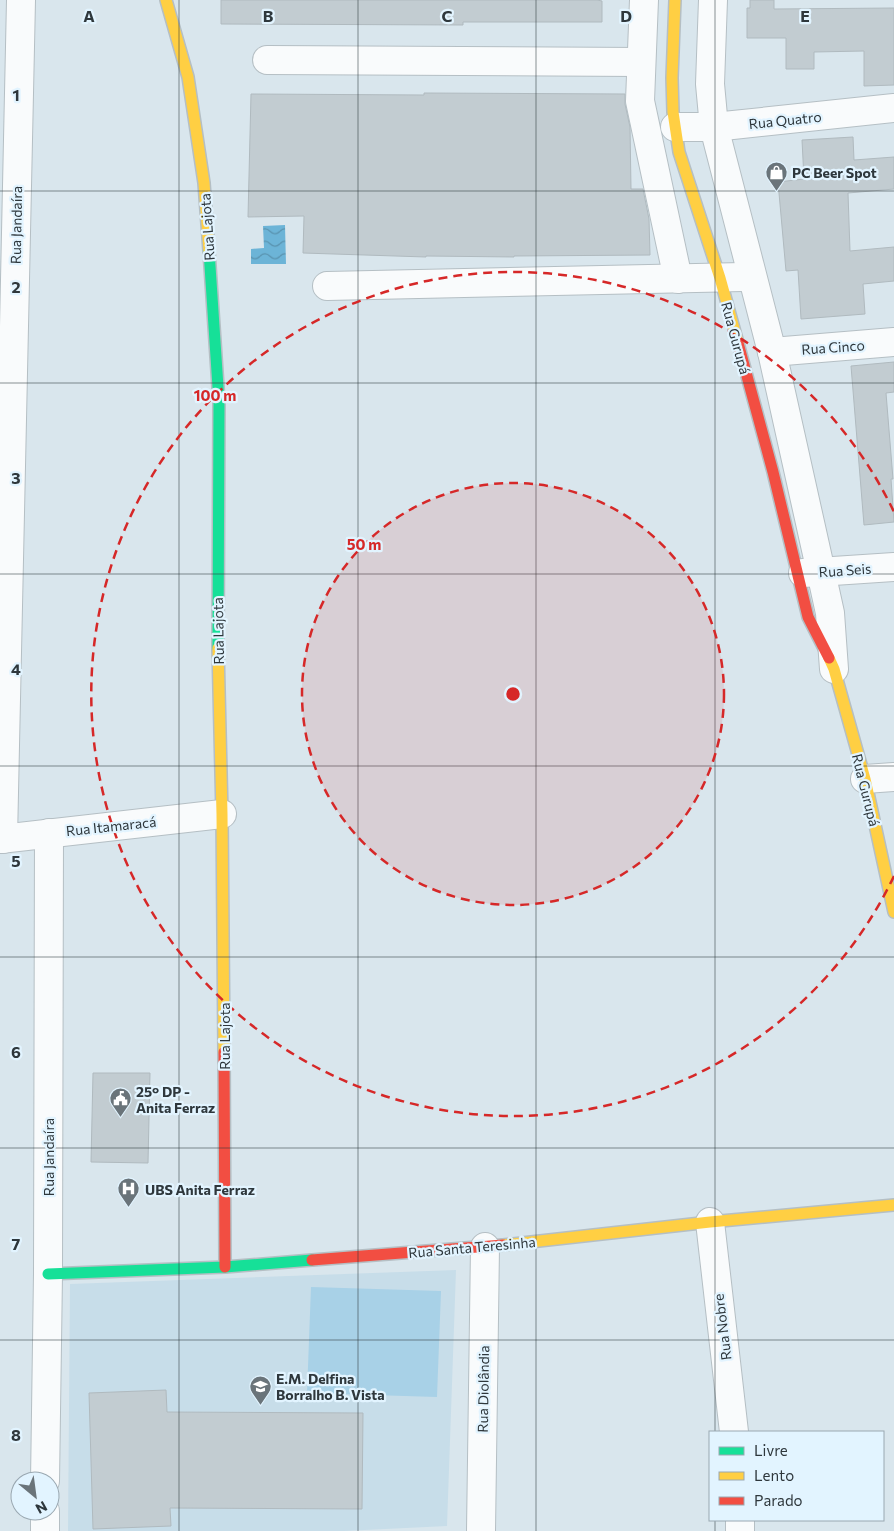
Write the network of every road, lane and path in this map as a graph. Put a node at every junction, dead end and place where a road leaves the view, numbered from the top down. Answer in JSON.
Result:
{"nodes":[{"id":1,"x":21,"y":0,"type":"edge"},
{"id":2,"x":166,"y":0,"type":"edge"},
{"id":3,"x":644,"y":0,"type":"edge"},
{"id":4,"x":675,"y":0,"type":"edge"},
{"id":5,"x":713,"y":0,"type":"edge"},
{"id":6,"x":268,"y":60,"type":"dead end"},
{"id":7,"x":641,"y":62,"type":"junction"},
{"id":8,"x":894,"y":108,"type":"edge"},
{"id":9,"x":675,"y":127,"type":"junction"},
{"id":10,"x":714,"y":128,"type":"junction"},
{"id":11,"x":752,"y":276,"type":"junction"},
{"id":12,"x":720,"y":278,"type":"junction"},
{"id":13,"x":678,"y":279,"type":"junction"},
{"id":14,"x":327,"y":286,"type":"dead end"},
{"id":15,"x":894,"y":342,"type":"edge"},
{"id":16,"x":772,"y":352,"type":"junction"},
{"id":17,"x":894,"y":567,"type":"edge"},
{"id":18,"x":809,"y":572,"type":"junction"},
{"id":19,"x":834,"y":669,"type":"joint"},
{"id":20,"x":894,"y":777,"type":"edge"},
{"id":21,"x":865,"y":779,"type":"junction"},
{"id":22,"x":222,"y":814,"type":"junction"},
{"id":23,"x":49,"y":832,"type":"junction"},
{"id":24,"x":1,"y":839,"type":"edge"},
{"id":25,"x":894,"y":912,"type":"edge"},
{"id":26,"x":894,"y":1205,"type":"edge"},
{"id":27,"x":710,"y":1222,"type":"junction"},
{"id":28,"x":485,"y":1247,"type":"junction"},
{"id":29,"x":225,"y":1267,"type":"junction"},
{"id":30,"x":48,"y":1274,"type":"junction"},
{"id":31,"x":734,"y":1431,"type":"edge"},
{"id":32,"x":46,"y":1471,"type":"edge"},
{"id":33,"x":481,"y":1531,"type":"edge"}],
"edges":[{"from":1,"to":24,"type":"street","name":"Rua Jandaíra"},
{"from":2,"to":22,"type":"street","name":"Rua Lajota"},
{"from":3,"to":7,"type":"street"},
{"from":4,"to":9,"type":"street","name":"Rua Gurupá"},
{"from":5,"to":10,"type":"street","name":"Rua Gurupá"},
{"from":6,"to":7,"type":"street"},
{"from":7,"to":13,"type":"street"},
{"from":8,"to":10,"type":"street","name":"Rua Quatro"},
{"from":9,"to":10,"type":"street","name":"Rua Quatro"},
{"from":9,"to":12,"type":"street","name":"Rua Gurupá"},
{"from":10,"to":11,"type":"street","name":"Rua Gurupá"},
{"from":11,"to":12,"type":"street"},
{"from":11,"to":16,"type":"street","name":"Rua Gurupá"},
{"from":12,"to":13,"type":"street"},
{"from":12,"to":18,"type":"street","name":"Rua Gurupá"},
{"from":13,"to":14,"type":"street"},
{"from":15,"to":16,"type":"street","name":"Rua Cinco"},
{"from":16,"to":18,"type":"street","name":"Rua Gurupá"},
{"from":17,"to":18,"type":"street","name":"Rua Seis"},
{"from":18,"to":19,"type":"street","name":"Rua Gurupá"},
{"from":19,"to":21,"type":"street","name":"Rua Gurupá"},
{"from":20,"to":21,"type":"street"},
{"from":21,"to":25,"type":"street","name":"Rua Gurupá"},
{"from":22,"to":23,"type":"street","name":"Rua Itamaracá"},
{"from":22,"to":29,"type":"street","name":"Rua Lajota"},
{"from":23,"to":24,"type":"street","name":"Rua Itamaracá"},
{"from":23,"to":30,"type":"street","name":"Rua Jandaíra"},
{"from":26,"to":27,"type":"street","name":"Rua Santa Teresinha"},
{"from":27,"to":28,"type":"street","name":"Rua Santa Teresinha"},
{"from":27,"to":31,"type":"street","name":"Rua Nobre"},
{"from":28,"to":29,"type":"street","name":"Rua Santa Teresinha"},
{"from":28,"to":33,"type":"street","name":"Rua Diolândia"},
{"from":29,"to":30,"type":"street","name":"Rua Santa Teresinha"},
{"from":30,"to":32,"type":"street","name":"Rua Jandaíra"}]}
